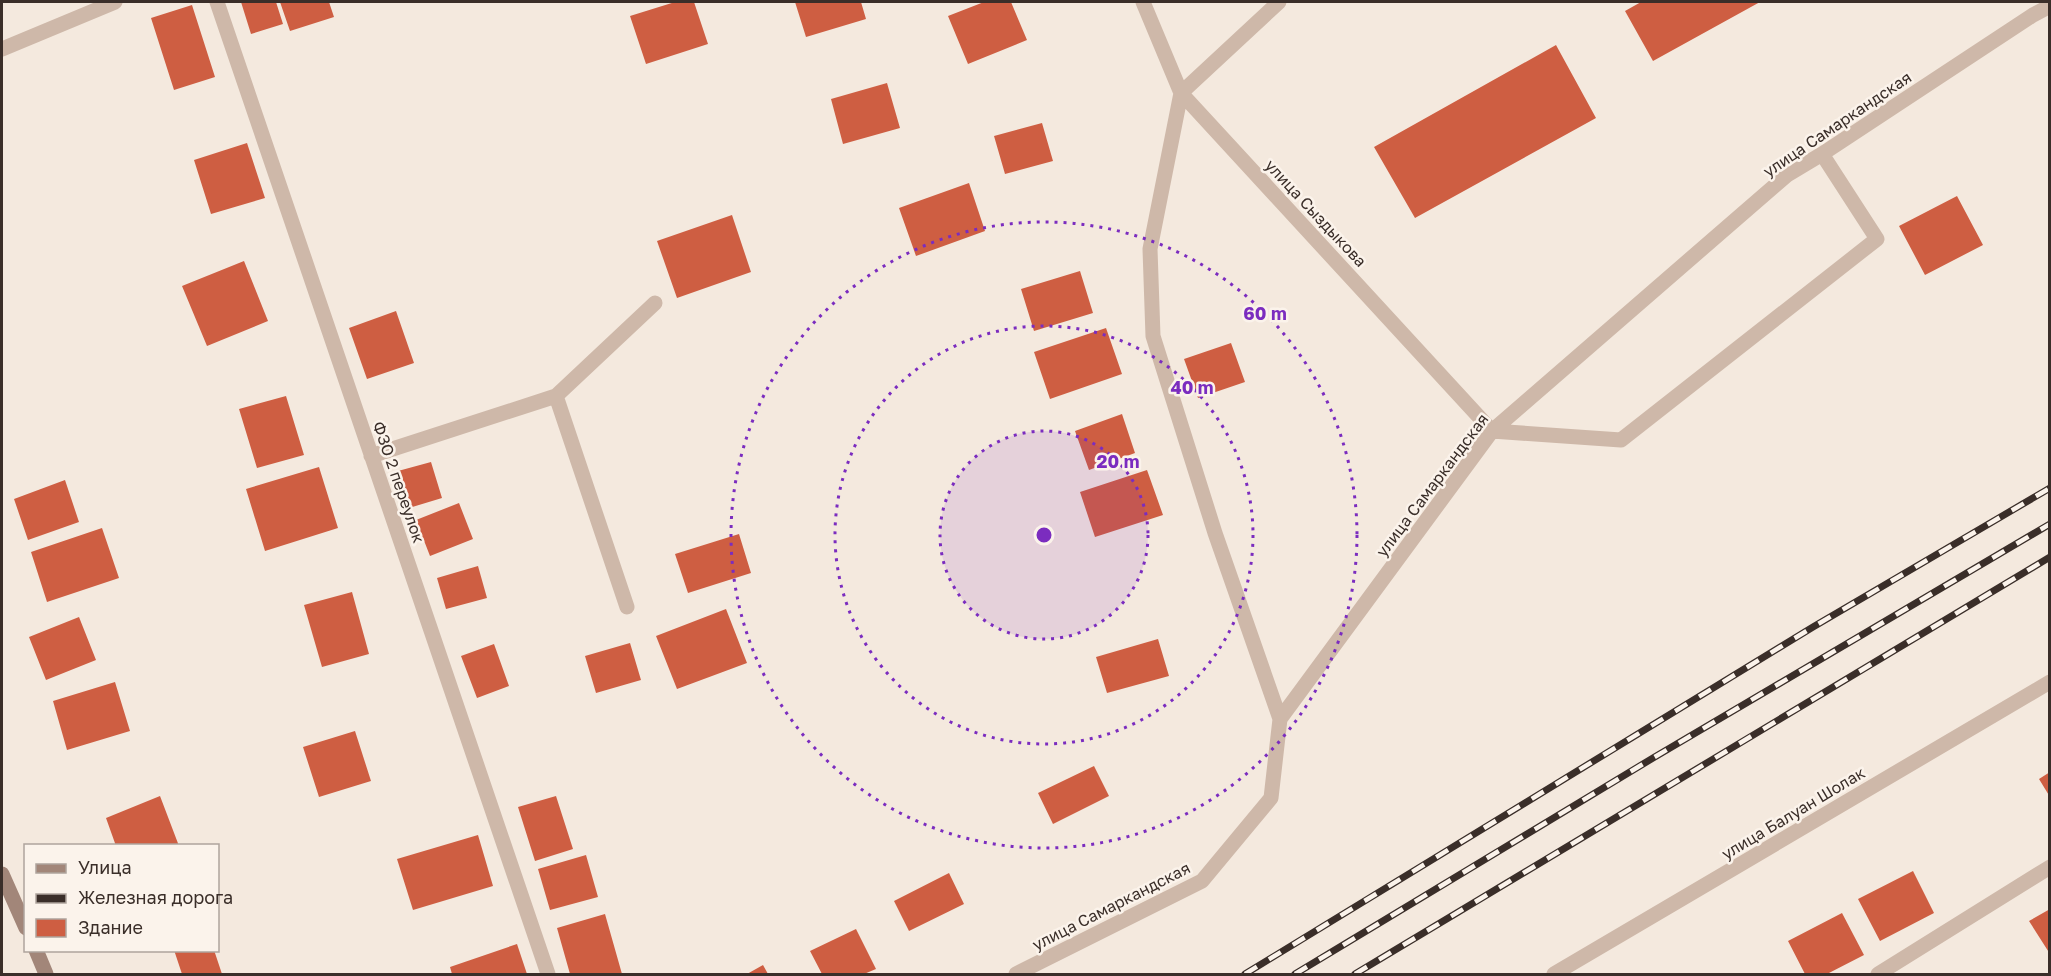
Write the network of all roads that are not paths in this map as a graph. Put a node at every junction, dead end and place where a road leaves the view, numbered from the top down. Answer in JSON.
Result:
{"nodes":[{"id":1,"x":115,"y":2,"type":"edge"},
{"id":2,"x":217,"y":2,"type":"edge"},
{"id":3,"x":1143,"y":2,"type":"edge"},
{"id":4,"x":1279,"y":2,"type":"edge"},
{"id":5,"x":2049,"y":6,"type":"edge"},
{"id":6,"x":2,"y":49,"type":"edge"},
{"id":7,"x":1181,"y":93,"type":"junction"},
{"id":8,"x":1822,"y":154,"type":"junction"},
{"id":9,"x":655,"y":303,"type":"dead end"},
{"id":10,"x":556,"y":396,"type":"junction"},
{"id":11,"x":1492,"y":431,"type":"junction"},
{"id":12,"x":371,"y":456,"type":"junction"},
{"id":13,"x":627,"y":607,"type":"dead end"},
{"id":14,"x":2049,"y":682,"type":"edge"},
{"id":15,"x":1280,"y":719,"type":"junction"},
{"id":16,"x":2049,"y":867,"type":"edge"},
{"id":17,"x":2,"y":874,"type":"edge"},
{"id":18,"x":24,"y":924,"type":"edge"},
{"id":19,"x":36,"y":952,"type":"edge"},
{"id":20,"x":46,"y":975,"type":"edge"},
{"id":21,"x":548,"y":975,"type":"edge"},
{"id":22,"x":1016,"y":975,"type":"edge"},
{"id":23,"x":1554,"y":975,"type":"edge"},
{"id":24,"x":1878,"y":975,"type":"edge"}],
"edges":[{"from":1,"to":6,"type":"street"},
{"from":2,"to":12,"type":"street","name":"ФЗО 2 переулок"},
{"from":3,"to":7,"type":"street","name":"улица Сыздыкова"},
{"from":4,"to":7,"type":"street"},
{"from":5,"to":8,"type":"street","name":"улица Самаркандская"},
{"from":7,"to":11,"type":"street","name":"улица Сыздыкова"},
{"from":7,"to":15,"type":"street"},
{"from":8,"to":11,"type":"street","name":"улица Самаркандская"},
{"from":8,"to":11,"type":"street"},
{"from":9,"to":10,"type":"street"},
{"from":10,"to":12,"type":"street"},
{"from":10,"to":13,"type":"street"},
{"from":11,"to":15,"type":"street","name":"улица Самаркандская"},
{"from":12,"to":21,"type":"street","name":"ФЗО 2 переулок"},
{"from":14,"to":23,"type":"street","name":"улица Балуан Шолак"},
{"from":15,"to":22,"type":"street","name":"улица Самаркандская"},
{"from":16,"to":24,"type":"street"},
{"from":17,"to":18,"type":"street"},
{"from":19,"to":20,"type":"street"}]}
